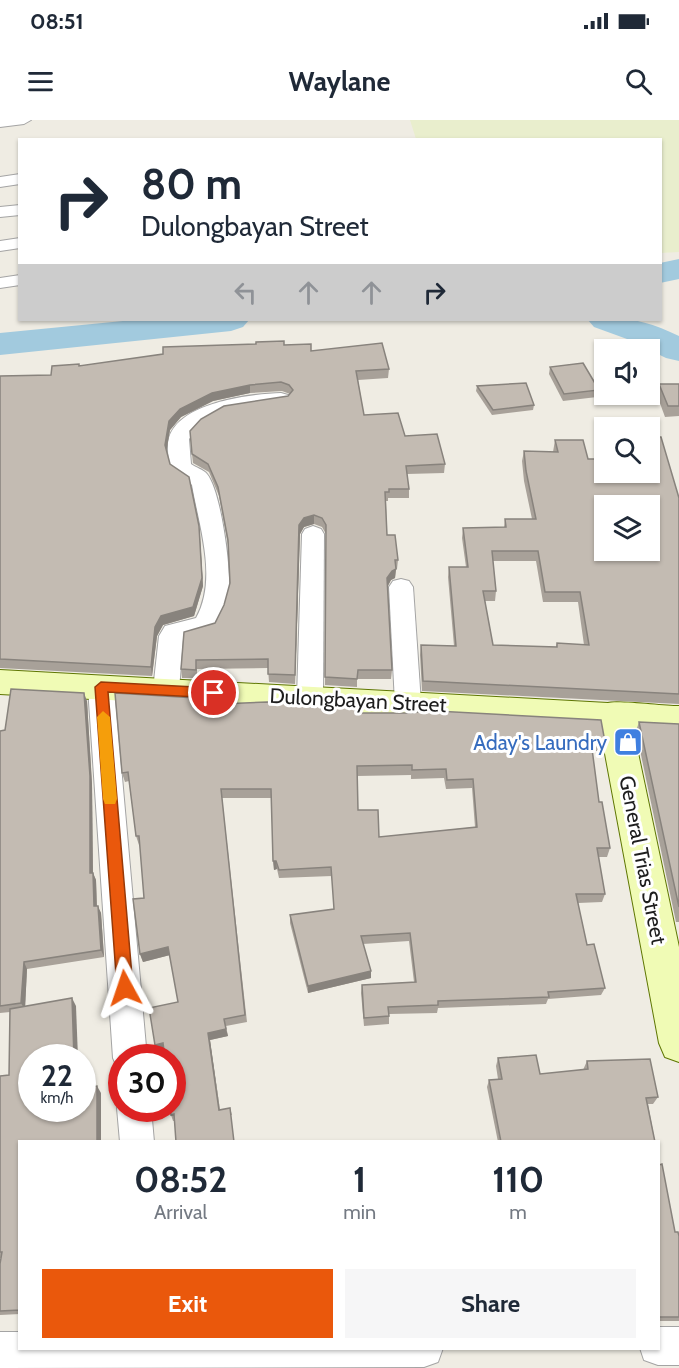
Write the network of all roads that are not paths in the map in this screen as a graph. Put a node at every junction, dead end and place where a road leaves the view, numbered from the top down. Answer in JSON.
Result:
{"nodes":[{"id":1,"x":18,"y":120,"type":"edge"},
{"id":2,"x":0,"y":123,"type":"edge"},
{"id":3,"x":18,"y":179,"type":"edge"},
{"id":4,"x":0,"y":182,"type":"edge"},
{"id":5,"x":18,"y":210,"type":"edge"},
{"id":6,"x":0,"y":212,"type":"edge"},
{"id":7,"x":18,"y":243,"type":"edge"},
{"id":8,"x":0,"y":246,"type":"edge"},
{"id":9,"x":18,"y":280,"type":"edge"},
{"id":10,"x":0,"y":283,"type":"edge"},
{"id":11,"x":281,"y":399,"type":"edge"},
{"id":12,"x":313,"y":534,"type":"dead end"},
{"id":13,"x":401,"y":587,"type":"dead end"},
{"id":14,"x":0,"y":682,"type":"edge"},
{"id":15,"x":101,"y":687,"type":"junction"},
{"id":16,"x":166,"y":690,"type":"junction"},
{"id":17,"x":310,"y":698,"type":"junction"},
{"id":18,"x":408,"y":703,"type":"junction"},
{"id":19,"x":614,"y":713,"type":"junction"},
{"id":20,"x":679,"y":719,"type":"edge"},
{"id":21,"x":679,"y":1043,"type":"edge"},
{"id":22,"x":129,"y":1044,"type":"edge"},
{"id":23,"x":135,"y":1122,"type":"edge"},
{"id":24,"x":137,"y":1140,"type":"edge"},
{"id":25,"x":660,"y":1346,"type":"edge"},
{"id":26,"x":679,"y":1346,"type":"edge"},
{"id":27,"x":356,"y":1350,"type":"edge"},
{"id":28,"x":0,"y":1353,"type":"edge"},
{"id":29,"x":154,"y":1356,"type":"edge"}],
"edges":[{"from":1,"to":2,"type":"street"},
{"from":3,"to":4,"type":"street"},
{"from":5,"to":6,"type":"street"},
{"from":7,"to":8,"type":"street"},
{"from":9,"to":10,"type":"street"},
{"from":11,"to":16,"type":"street"},
{"from":12,"to":17,"type":"street"},
{"from":13,"to":18,"type":"street"},
{"from":14,"to":15,"type":"street","name":"Dulongbayan Street"},
{"from":15,"to":16,"type":"street","name":"Dulongbayan Street"},
{"from":15,"to":22,"type":"street"},
{"from":16,"to":17,"type":"street","name":"Dulongbayan Street"},
{"from":17,"to":18,"type":"street","name":"Dulongbayan Street"},
{"from":18,"to":19,"type":"street","name":"Dulongbayan Street"},
{"from":19,"to":20,"type":"street","name":"Dulongbayan Street"},
{"from":19,"to":21,"type":"street","name":"General Trias Street"},
{"from":23,"to":24,"type":"street"},
{"from":25,"to":26,"type":"street"},
{"from":27,"to":29,"type":"street"},
{"from":28,"to":29,"type":"street"}]}
